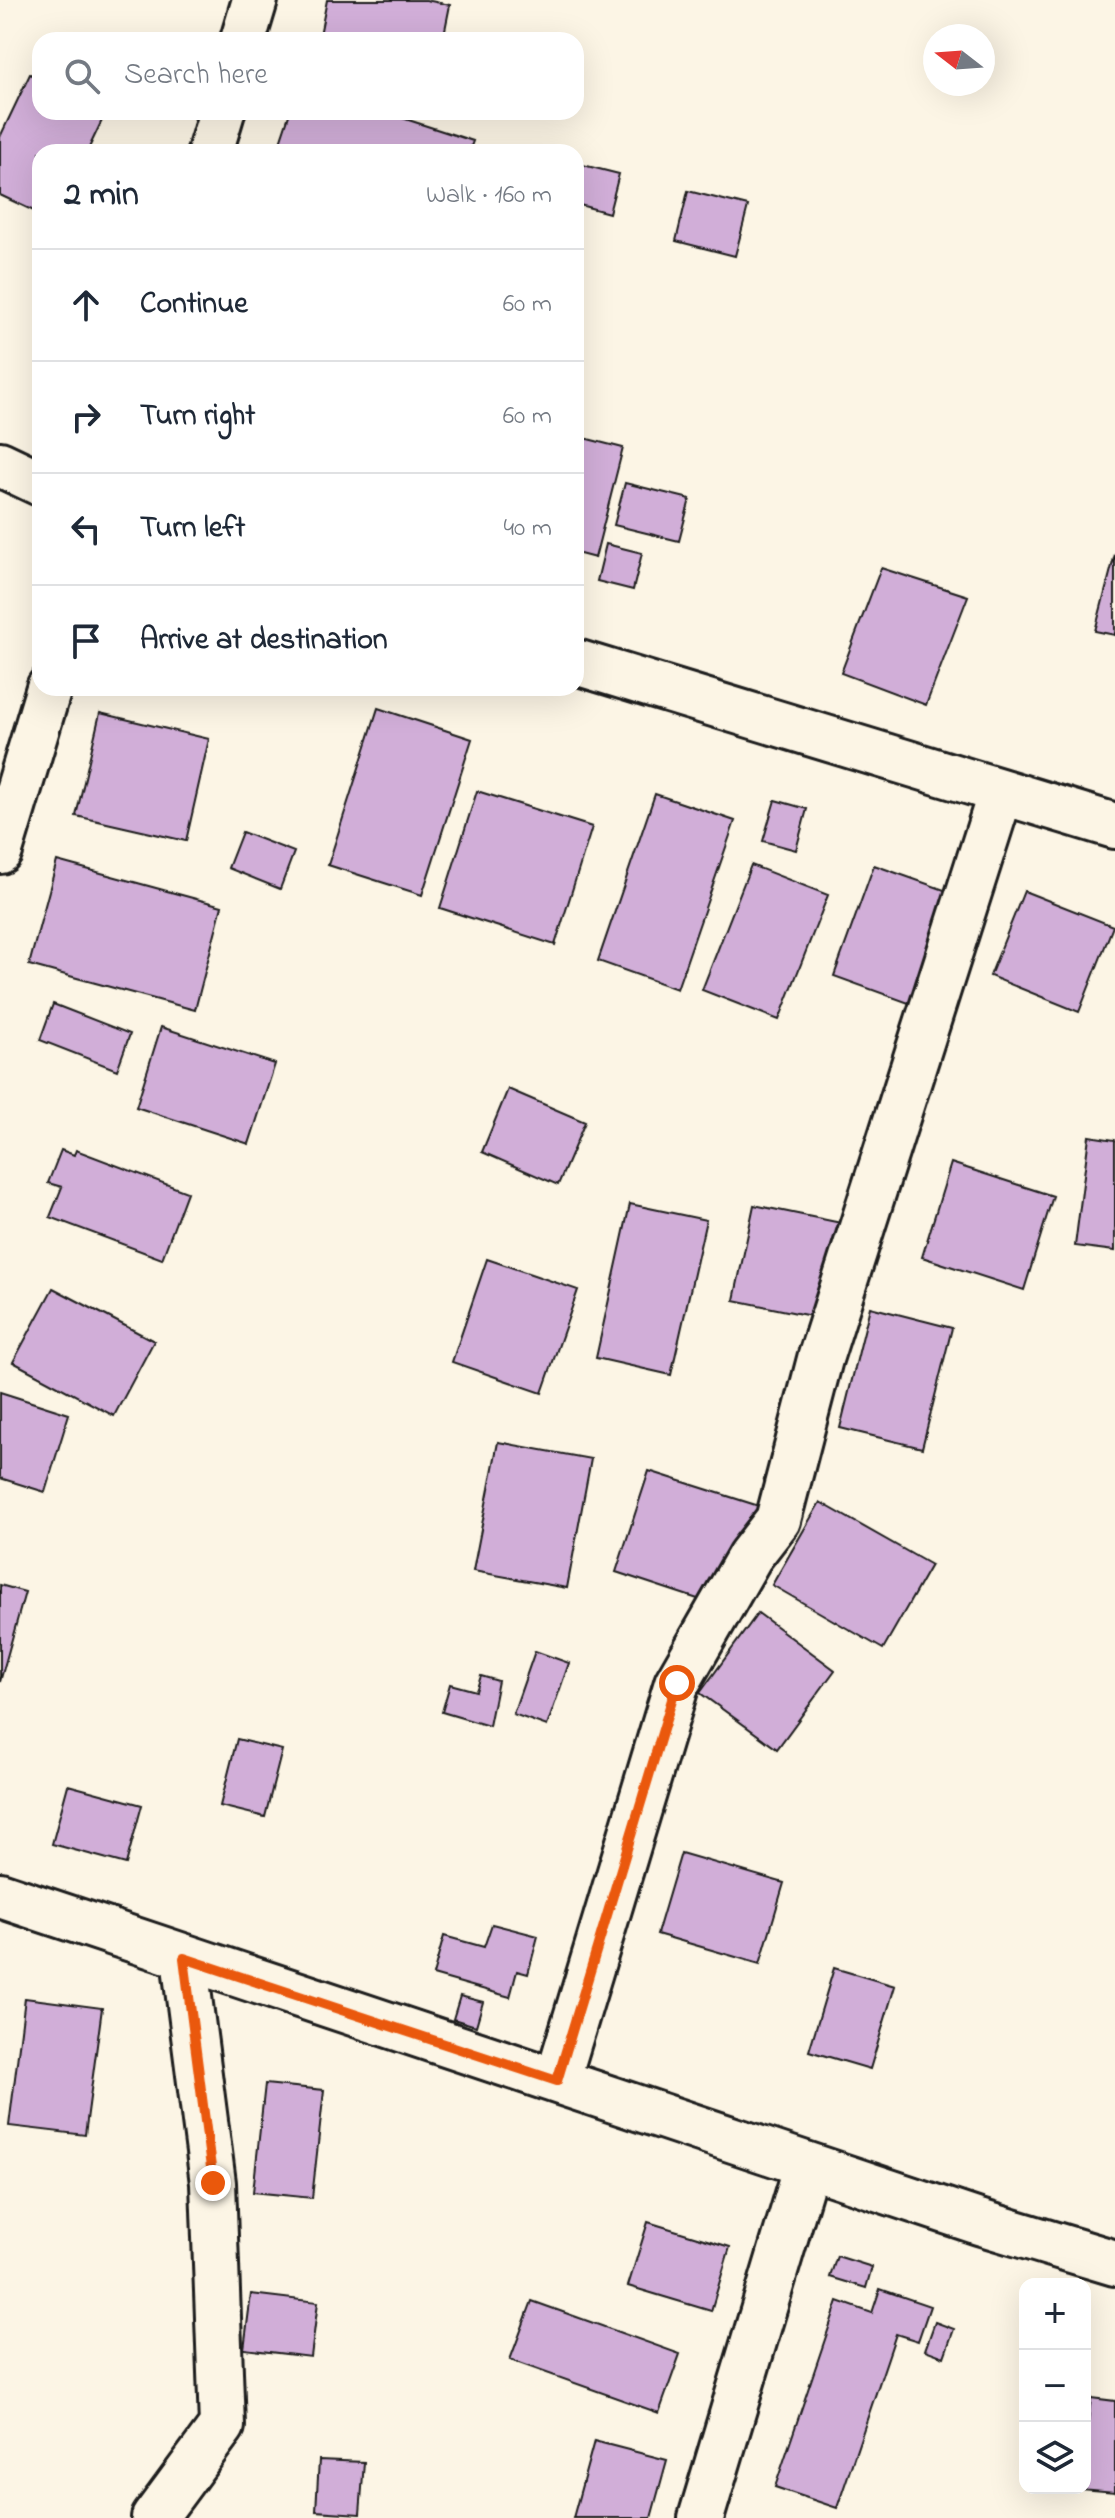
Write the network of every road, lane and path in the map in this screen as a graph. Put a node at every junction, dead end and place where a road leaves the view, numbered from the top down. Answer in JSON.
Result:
{"nodes":[{"id":1,"x":255,"y":0,"type":"edge"},
{"id":2,"x":245,"y":32,"type":"edge"},
{"id":3,"x":220,"y":120,"type":"edge"},
{"id":4,"x":212,"y":144,"type":"edge"},
{"id":5,"x":0,"y":464,"type":"edge"},
{"id":6,"x":32,"y":479,"type":"edge"},
{"id":7,"x":584,"y":664,"type":"edge"},
{"id":8,"x":47,"y":696,"type":"edge"},
{"id":9,"x":1001,"y":792,"type":"junction"},
{"id":10,"x":1115,"y":826,"type":"edge"},
{"id":11,"x":0,"y":851,"type":"edge"},
{"id":12,"x":0,"y":1895,"type":"edge"},
{"id":13,"x":184,"y":1958,"type":"junction"},
{"id":14,"x":557,"y":2081,"type":"junction"},
{"id":15,"x":807,"y":2165,"type":"junction"},
{"id":16,"x":1115,"y":2263,"type":"edge"},
{"id":17,"x":154,"y":2518,"type":"edge"},
{"id":18,"x":701,"y":2518,"type":"edge"}],
"edges":[{"from":1,"to":2,"type":"street"},
{"from":3,"to":4,"type":"street"},
{"from":5,"to":6,"type":"street"},
{"from":7,"to":9,"type":"street"},
{"from":8,"to":11,"type":"street"},
{"from":9,"to":10,"type":"street"},
{"from":9,"to":14,"type":"street"},
{"from":12,"to":13,"type":"street"},
{"from":13,"to":14,"type":"street"},
{"from":13,"to":17,"type":"street"},
{"from":14,"to":15,"type":"street"},
{"from":15,"to":16,"type":"street"},
{"from":15,"to":18,"type":"street"}]}
